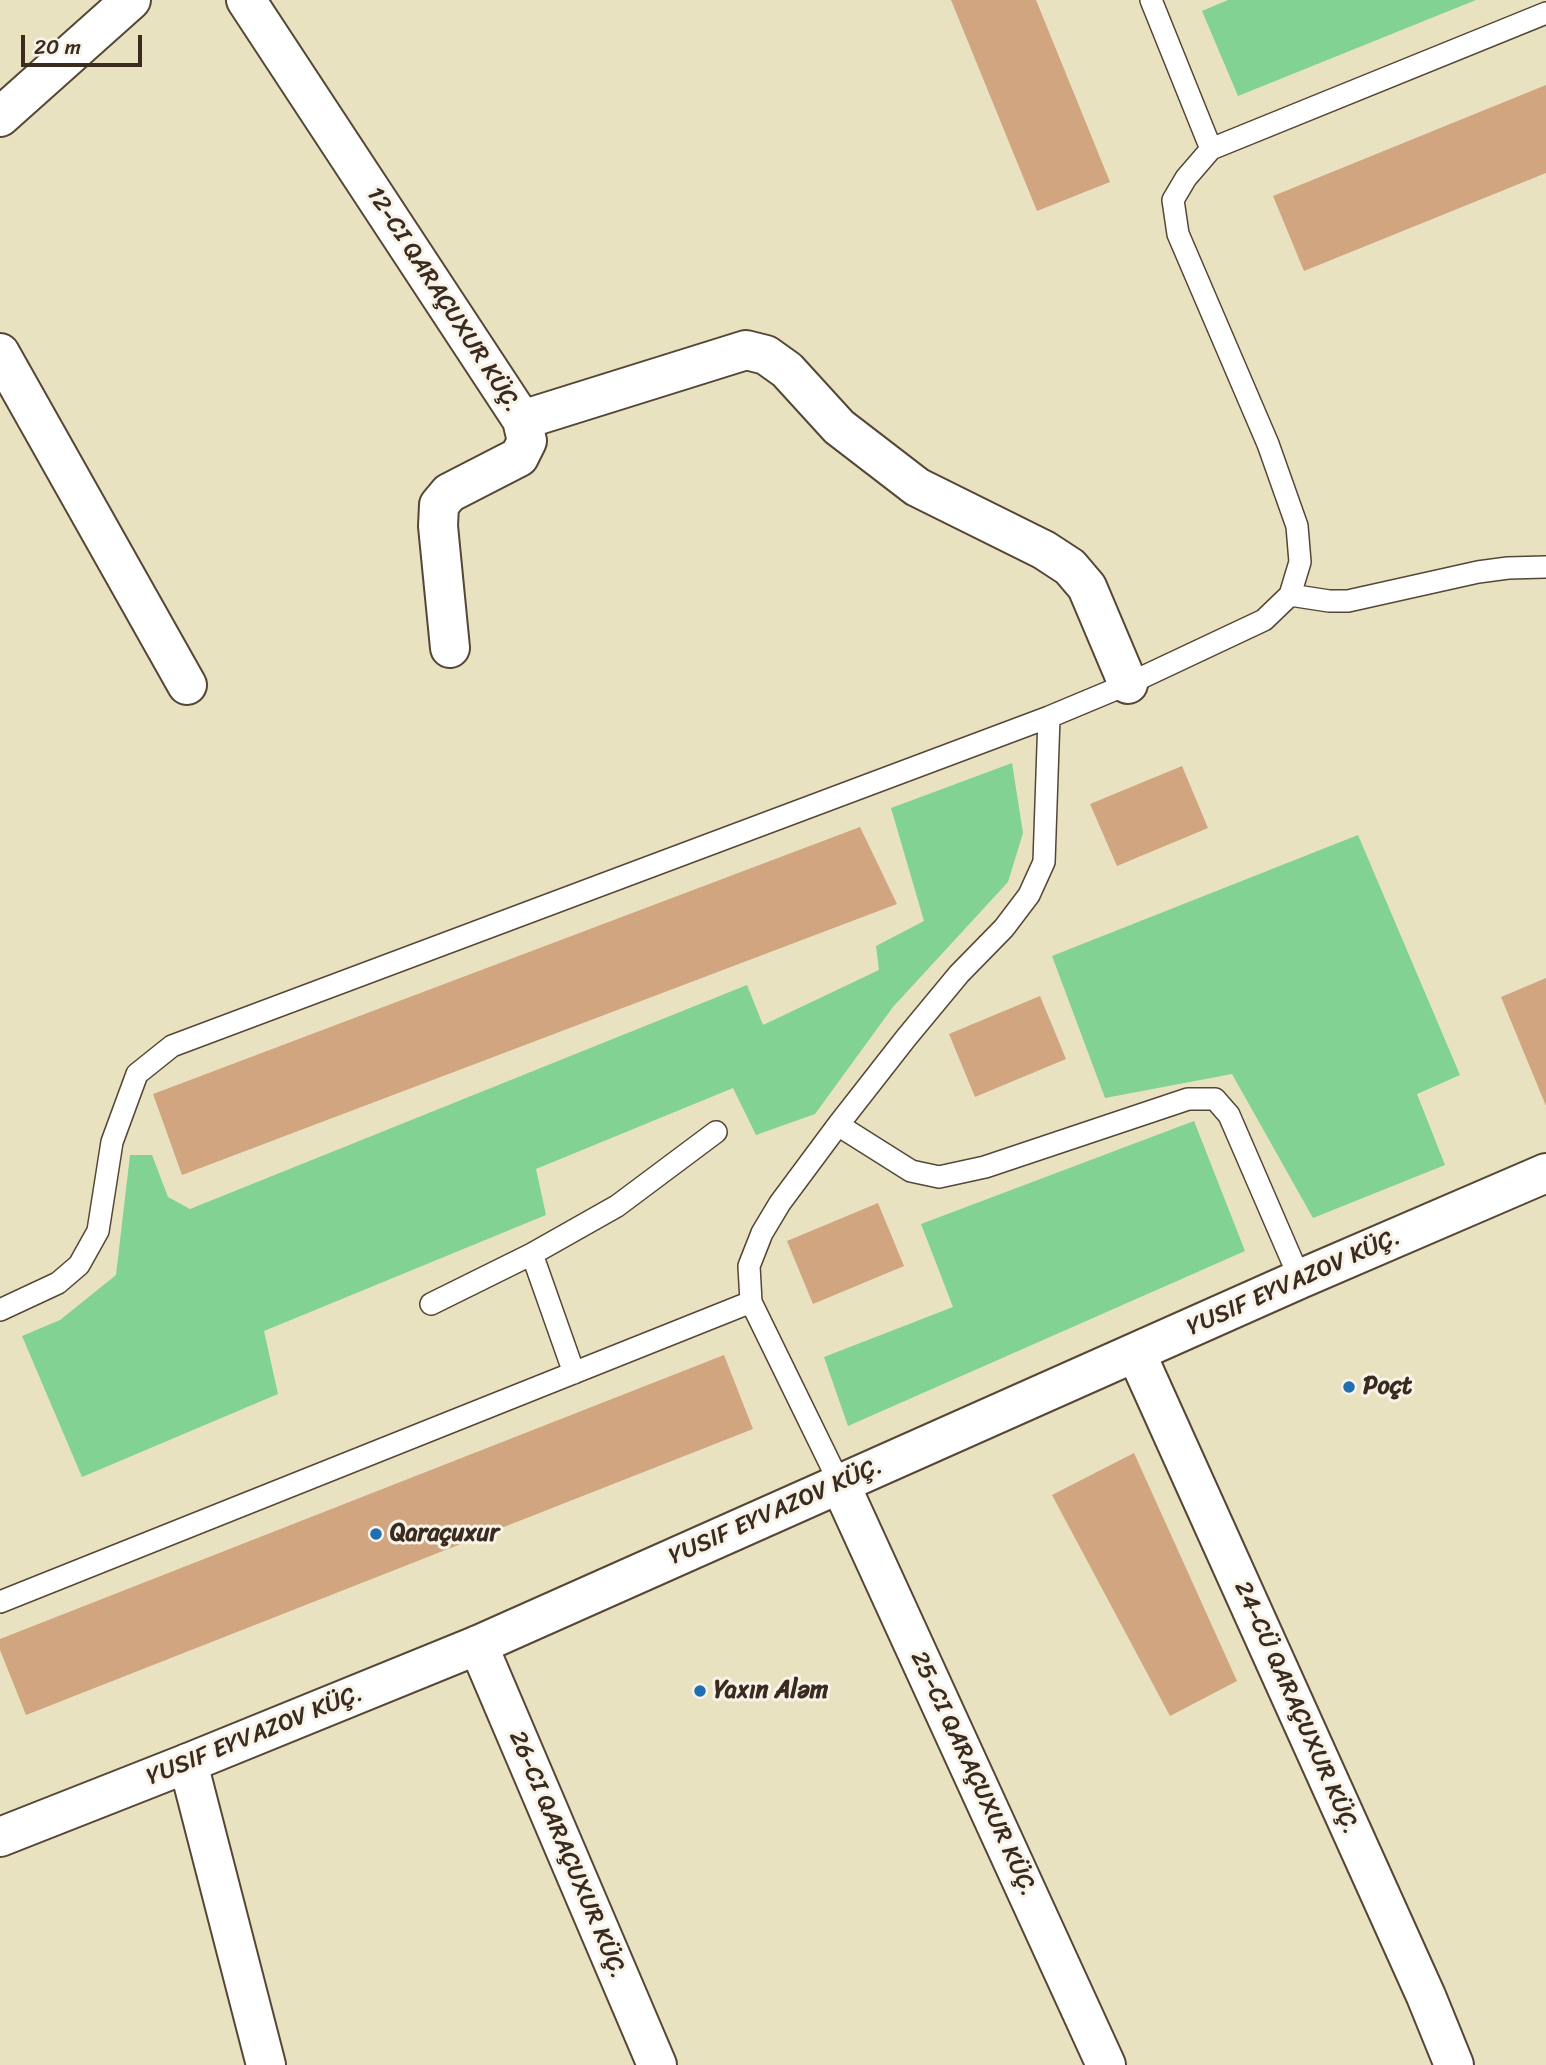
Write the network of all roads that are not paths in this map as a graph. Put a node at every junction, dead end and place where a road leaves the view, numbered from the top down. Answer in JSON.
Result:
{"nodes":[{"id":1,"x":131,"y":0,"type":"edge"},
{"id":2,"x":246,"y":0,"type":"edge"},
{"id":3,"x":1151,"y":0,"type":"edge"},
{"id":4,"x":1546,"y":13,"type":"edge"},
{"id":5,"x":0,"y":117,"type":"edge"},
{"id":6,"x":1211,"y":149,"type":"junction"},
{"id":7,"x":0,"y":353,"type":"edge"},
{"id":8,"x":522,"y":420,"type":"junction"},
{"id":9,"x":1546,"y":567,"type":"edge"},
{"id":10,"x":1290,"y":595,"type":"junction"},
{"id":11,"x":450,"y":648,"type":"dead end"},
{"id":12,"x":1128,"y":684,"type":"junction"},
{"id":13,"x":187,"y":685,"type":"dead end"},
{"id":14,"x":1049,"y":718,"type":"junction"},
{"id":15,"x":838,"y":1125,"type":"junction"},
{"id":16,"x":716,"y":1132,"type":"dead end"},
{"id":17,"x":1546,"y":1173,"type":"edge"},
{"id":18,"x":532,"y":1254,"type":"junction"},
{"id":19,"x":1300,"y":1279,"type":"junction"},
{"id":20,"x":751,"y":1302,"type":"junction"},
{"id":21,"x":431,"y":1304,"type":"dead end"},
{"id":22,"x":0,"y":1310,"type":"edge"},
{"id":23,"x":1136,"y":1353,"type":"junction"},
{"id":24,"x":574,"y":1373,"type":"junction"},
{"id":25,"x":840,"y":1484,"type":"junction"},
{"id":26,"x":0,"y":1602,"type":"edge"},
{"id":27,"x":478,"y":1645,"type":"junction"},
{"id":28,"x":188,"y":1763,"type":"junction"},
{"id":29,"x":0,"y":1837,"type":"edge"},
{"id":30,"x":266,"y":2065,"type":"edge"},
{"id":31,"x":657,"y":2065,"type":"edge"},
{"id":32,"x":1106,"y":2065,"type":"edge"},
{"id":33,"x":1454,"y":2065,"type":"edge"}],
"edges":[{"from":1,"to":5,"type":"street"},
{"from":2,"to":8,"type":"street","name":"12-CI QARAÇUXUR KÜÇ."},
{"from":3,"to":6,"type":"lane"},
{"from":4,"to":6,"type":"lane"},
{"from":6,"to":10,"type":"lane"},
{"from":7,"to":13,"type":"street"},
{"from":8,"to":11,"type":"street"},
{"from":8,"to":12,"type":"street","name":"12-CI QARAÇUXUR KÜÇ."},
{"from":9,"to":10,"type":"lane"},
{"from":10,"to":12,"type":"lane"},
{"from":12,"to":14,"type":"lane"},
{"from":14,"to":15,"type":"lane"},
{"from":14,"to":22,"type":"lane"},
{"from":15,"to":19,"type":"lane"},
{"from":15,"to":20,"type":"lane"},
{"from":16,"to":18,"type":"lane"},
{"from":17,"to":19,"type":"street","name":"YUSIF EYVAZOV KÜÇ."},
{"from":18,"to":21,"type":"lane"},
{"from":18,"to":24,"type":"lane"},
{"from":19,"to":23,"type":"street","name":"YUSIF EYVAZOV KÜÇ."},
{"from":20,"to":24,"type":"lane"},
{"from":20,"to":25,"type":"lane"},
{"from":23,"to":25,"type":"street","name":"YUSIF EYVAZOV KÜÇ."},
{"from":23,"to":33,"type":"street","name":"24-CÜ QARAÇUXUR KÜÇ."},
{"from":24,"to":26,"type":"lane"},
{"from":25,"to":27,"type":"street","name":"YUSIF EYVAZOV KÜÇ."},
{"from":25,"to":32,"type":"street","name":"25-CI QARAÇUXUR KÜÇ."},
{"from":27,"to":28,"type":"street","name":"YUSIF EYVAZOV KÜÇ."},
{"from":27,"to":31,"type":"street"},
{"from":28,"to":29,"type":"street","name":"YUSIF EYVAZOV KÜÇ."},
{"from":28,"to":30,"type":"street"}]}
